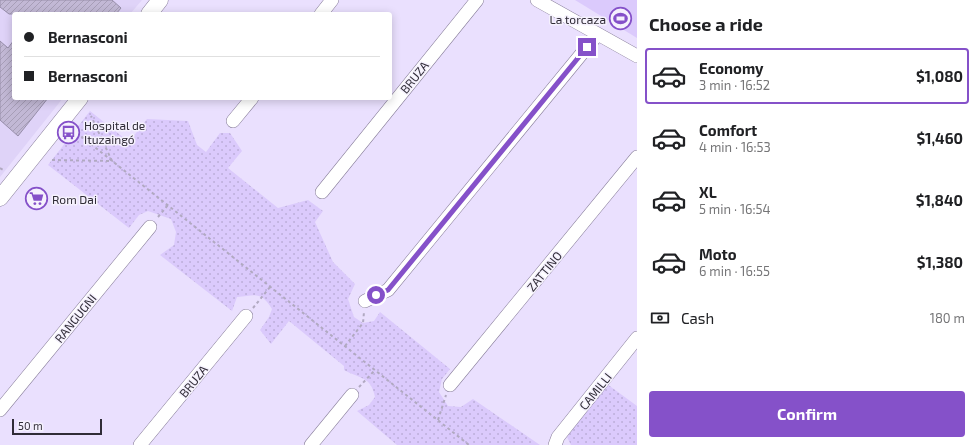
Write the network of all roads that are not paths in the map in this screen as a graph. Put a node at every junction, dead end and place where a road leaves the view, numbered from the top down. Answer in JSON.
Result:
{"nodes":[{"id":1,"x":160,"y":0,"type":"edge"},
{"id":2,"x":332,"y":0,"type":"edge"},
{"id":3,"x":477,"y":0,"type":"edge"},
{"id":4,"x":538,"y":0,"type":"edge"},
{"id":5,"x":151,"y":12,"type":"edge"},
{"id":6,"x":323,"y":12,"type":"edge"},
{"id":7,"x":596,"y":35,"type":"junction"},
{"id":8,"x":637,"y":56,"type":"edge"},
{"id":9,"x":78,"y":100,"type":"edge"},
{"id":10,"x":250,"y":100,"type":"edge"},
{"id":11,"x":233,"y":121,"type":"dead end"},
{"id":12,"x":637,"y":157,"type":"edge"},
{"id":13,"x":322,"y":192,"type":"dead end"},
{"id":14,"x":0,"y":198,"type":"edge"},
{"id":15,"x":150,"y":227,"type":"road end"},
{"id":16,"x":365,"y":301,"type":"road end"},
{"id":17,"x":246,"y":316,"type":"road end"},
{"id":18,"x":637,"y":338,"type":"edge"},
{"id":19,"x":450,"y":385,"type":"road end"},
{"id":20,"x":352,"y":395,"type":"road end"},
{"id":21,"x":0,"y":410,"type":"edge"},
{"id":22,"x":140,"y":445,"type":"edge"},
{"id":23,"x":311,"y":445,"type":"edge"},
{"id":24,"x":555,"y":445,"type":"edge"}],
"edges":[{"from":1,"to":5,"type":"street"},
{"from":2,"to":6,"type":"street"},
{"from":3,"to":13,"type":"street","name":"BRUZA"},
{"from":4,"to":7,"type":"street"},
{"from":7,"to":8,"type":"street"},
{"from":7,"to":16,"type":"street"},
{"from":9,"to":14,"type":"street"},
{"from":10,"to":11,"type":"street"},
{"from":12,"to":19,"type":"street","name":"ZATTINO"},
{"from":15,"to":21,"type":"street","name":"RANGUGNI"},
{"from":17,"to":22,"type":"street","name":"BRUZA"},
{"from":18,"to":24,"type":"street","name":"CAMILLI"},
{"from":20,"to":23,"type":"street"}]}
